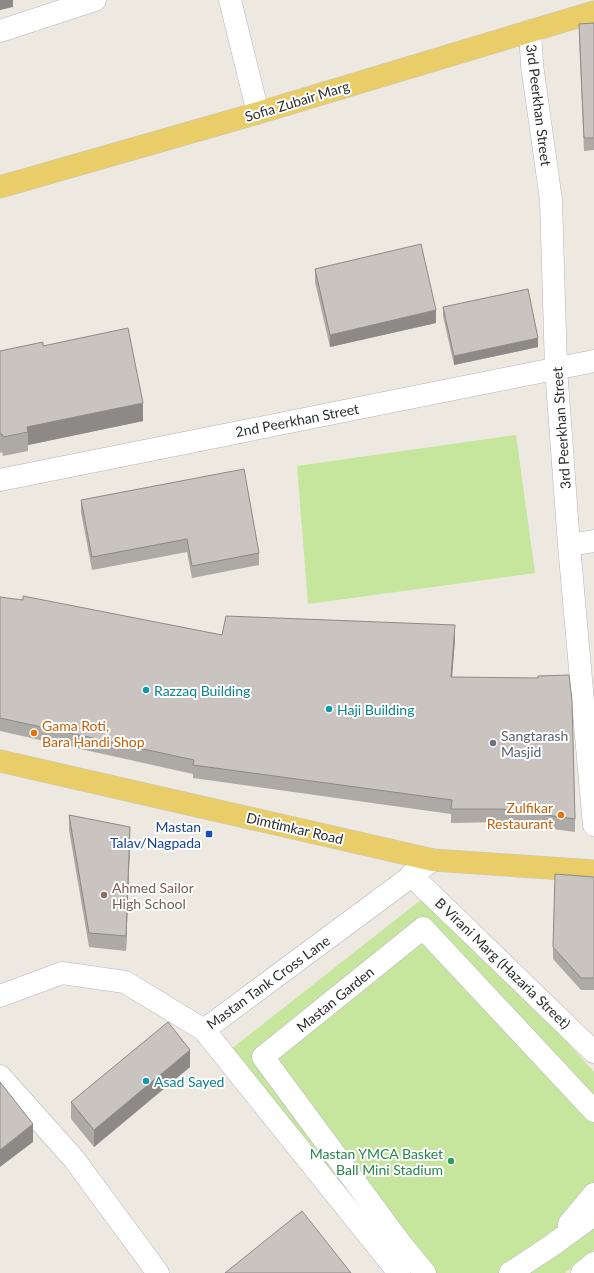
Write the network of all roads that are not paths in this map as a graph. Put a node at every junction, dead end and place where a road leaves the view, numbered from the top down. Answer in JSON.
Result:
{"nodes":[{"id":1,"x":96,"y":0,"type":"edge"},
{"id":2,"x":230,"y":0,"type":"edge"},
{"id":3,"x":594,"y":12,"type":"edge"},
{"id":4,"x":0,"y":31,"type":"edge"},
{"id":5,"x":530,"y":31,"type":"junction"},
{"id":6,"x":258,"y":112,"type":"junction"},
{"id":7,"x":0,"y":187,"type":"edge"},
{"id":8,"x":594,"y":361,"type":"edge"},
{"id":9,"x":556,"y":368,"type":"junction"},
{"id":10,"x":0,"y":480,"type":"edge"},
{"id":11,"x":594,"y":541,"type":"edge"},
{"id":12,"x":569,"y":545,"type":"junction"},
{"id":13,"x":0,"y":761,"type":"edge"},
{"id":14,"x":594,"y":825,"type":"edge"},
{"id":15,"x":433,"y":860,"type":"junction"},
{"id":16,"x":594,"y":871,"type":"edge"},
{"id":17,"x":411,"y":875,"type":"junction"},
{"id":18,"x":0,"y":996,"type":"edge"},
{"id":19,"x":204,"y":1030,"type":"junction"},
{"id":20,"x":594,"y":1052,"type":"edge"},
{"id":21,"x":0,"y":1076,"type":"edge"},
{"id":22,"x":594,"y":1111,"type":"edge"},
{"id":23,"x":594,"y":1194,"type":"edge"},
{"id":24,"x":594,"y":1215,"type":"edge"},
{"id":25,"x":551,"y":1246,"type":"junction"},
{"id":26,"x":594,"y":1263,"type":"edge"},
{"id":27,"x":158,"y":1273,"type":"edge"},
{"id":28,"x":399,"y":1273,"type":"edge"},
{"id":29,"x":425,"y":1273,"type":"edge"},
{"id":30,"x":510,"y":1273,"type":"edge"},
{"id":31,"x":582,"y":1273,"type":"edge"}],
"edges":[{"from":1,"to":4,"type":"street"},
{"from":2,"to":6,"type":"street"},
{"from":3,"to":5,"type":"main road","name":"Sofia Zubair Marg"},
{"from":5,"to":6,"type":"main road","name":"Sofia Zubair Marg"},
{"from":5,"to":9,"type":"street","name":"3rd Peerkhan Street"},
{"from":6,"to":7,"type":"main road","name":"Sofia Zubair Marg"},
{"from":8,"to":9,"type":"street","name":"2nd Peerkhan Street"},
{"from":9,"to":10,"type":"street","name":"2nd Peerkhan Street"},
{"from":9,"to":12,"type":"street","name":"3rd Peerkhan Street"},
{"from":11,"to":12,"type":"street"},
{"from":12,"to":14,"type":"street","name":"3rd Peerkhan Street"},
{"from":13,"to":15,"type":"main road","name":"Dimtimkar Road"},
{"from":15,"to":16,"type":"main road","name":"Dimtimkar Road"},
{"from":15,"to":17,"type":"street","name":"Mastan Tank Cross Lane"},
{"from":17,"to":19,"type":"street","name":"Mastan Tank Cross Lane"},
{"from":17,"to":20,"type":"street","name":"B Virani Marg (Hazaria Street)"},
{"from":18,"to":19,"type":"street","name":"Mastan Tank Cross Lane"},
{"from":19,"to":28,"type":"street"},
{"from":21,"to":27,"type":"street"},
{"from":22,"to":29,"type":"street","name":"Mastan Garden"},
{"from":23,"to":25,"type":"street"},
{"from":24,"to":25,"type":"street"},
{"from":25,"to":30,"type":"street"},
{"from":26,"to":31,"type":"street"}]}
